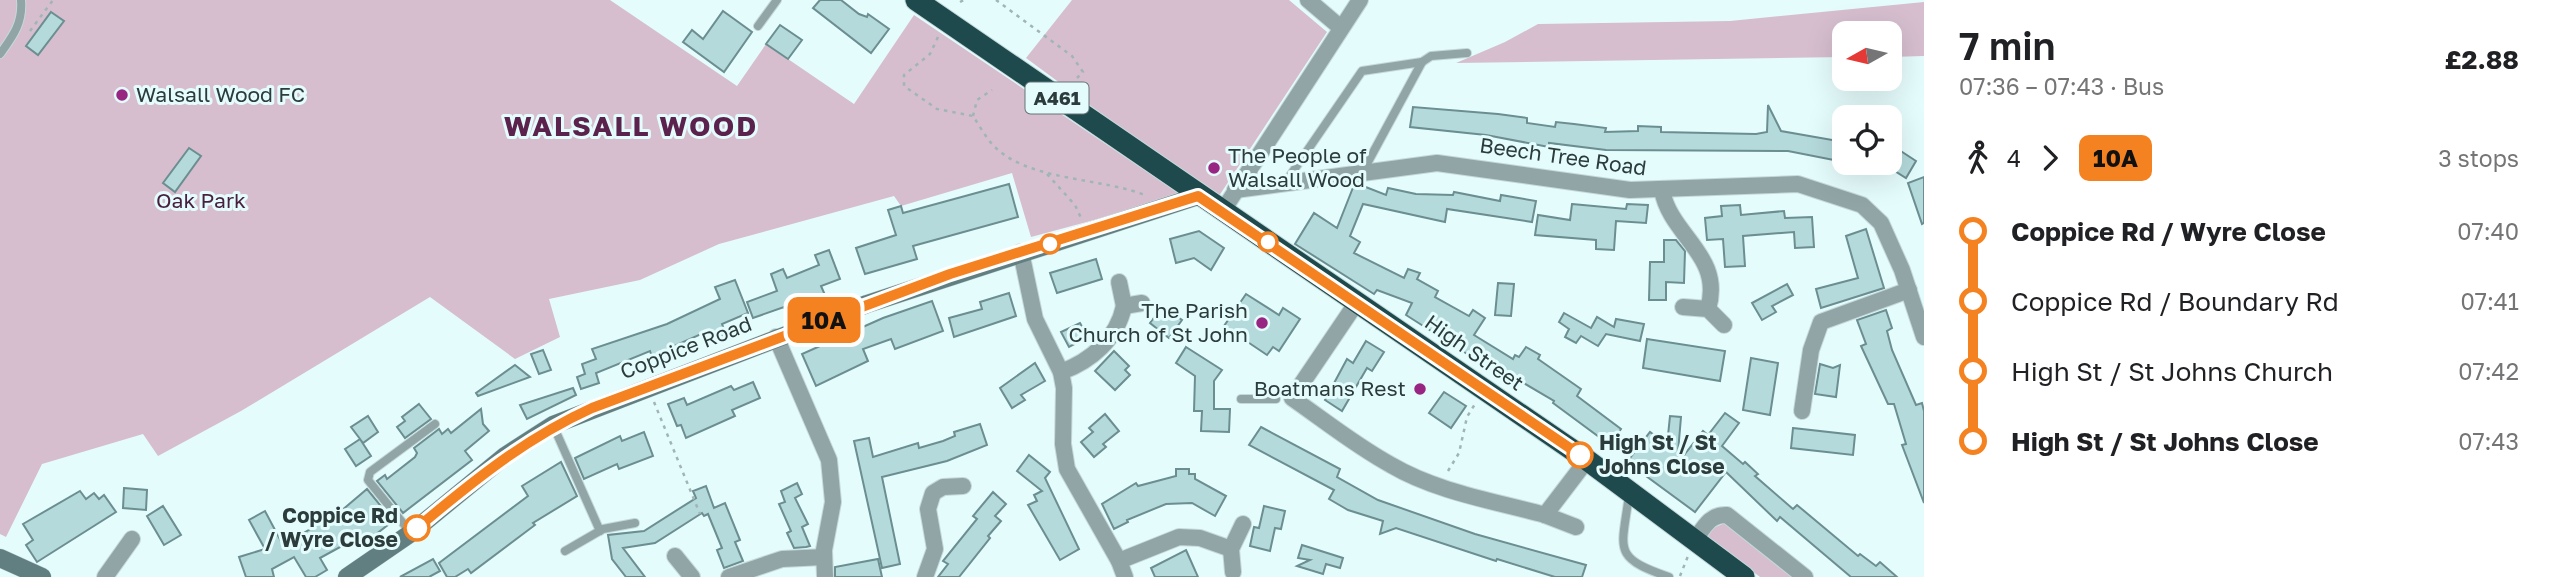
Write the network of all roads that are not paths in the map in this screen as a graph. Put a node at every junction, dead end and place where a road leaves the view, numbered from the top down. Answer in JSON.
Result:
{"nodes":[{"id":1,"x":21,"y":0,"type":"edge"},
{"id":2,"x":777,"y":0,"type":"edge"},
{"id":3,"x":916,"y":0,"type":"edge"},
{"id":4,"x":1308,"y":0,"type":"edge"},
{"id":5,"x":1360,"y":0,"type":"edge"},
{"id":6,"x":758,"y":26,"type":"dead end"},
{"id":7,"x":1341,"y":28,"type":"junction"},
{"id":8,"x":1467,"y":53,"type":"dead end"},
{"id":9,"x":0,"y":54,"type":"edge"},
{"id":10,"x":1422,"y":61,"type":"junction"},
{"id":11,"x":1361,"y":173,"type":"junction"},
{"id":12,"x":1283,"y":186,"type":"junction"},
{"id":13,"x":1235,"y":190,"type":"junction"},
{"id":14,"x":1662,"y":190,"type":"junction"},
{"id":15,"x":1198,"y":196,"type":"junction"},
{"id":16,"x":1222,"y":212,"type":"junction"},
{"id":17,"x":1021,"y":252,"type":"junction"},
{"id":18,"x":1119,"y":282,"type":"dead end"},
{"id":19,"x":1909,"y":290,"type":"junction"},
{"id":20,"x":1357,"y":302,"type":"junction"},
{"id":21,"x":1142,"y":303,"type":"dead end"},
{"id":22,"x":1124,"y":306,"type":"junction"},
{"id":23,"x":1683,"y":307,"type":"dead end"},
{"id":24,"x":1708,"y":309,"type":"junction"},
{"id":25,"x":1724,"y":325,"type":"dead end"},
{"id":26,"x":776,"y":337,"type":"junction"},
{"id":27,"x":1924,"y":337,"type":"edge"},
{"id":28,"x":1061,"y":372,"type":"junction"},
{"id":29,"x":1241,"y":399,"type":"dead end"},
{"id":30,"x":1284,"y":399,"type":"junction"},
{"id":31,"x":1809,"y":405,"type":"dead end"},
{"id":32,"x":435,"y":424,"type":"dead end"},
{"id":33,"x":553,"y":425,"type":"junction"},
{"id":34,"x":1587,"y":460,"type":"junction"},
{"id":35,"x":963,"y":486,"type":"dead end"},
{"id":36,"x":1630,"y":492,"type":"junction"},
{"id":37,"x":1545,"y":515,"type":"junction"},
{"id":38,"x":635,"y":523,"type":"dead end"},
{"id":39,"x":1243,"y":524,"type":"dead end"},
{"id":40,"x":1576,"y":527,"type":"dead end"},
{"id":41,"x":600,"y":531,"type":"junction"},
{"id":42,"x":411,"y":533,"type":"junction"},
{"id":43,"x":132,"y":539,"type":"dead end"},
{"id":44,"x":1695,"y":540,"type":"junction"},
{"id":45,"x":1231,"y":549,"type":"junction"},
{"id":46,"x":565,"y":551,"type":"dead end"},
{"id":47,"x":675,"y":556,"type":"dead end"},
{"id":48,"x":824,"y":556,"type":"junction"},
{"id":49,"x":0,"y":559,"type":"edge"},
{"id":50,"x":1122,"y":569,"type":"edge"},
{"id":51,"x":368,"y":571,"type":"edge"},
{"id":52,"x":1233,"y":572,"type":"dead end"},
{"id":53,"x":42,"y":577,"type":"edge"},
{"id":54,"x":105,"y":577,"type":"edge"},
{"id":55,"x":347,"y":577,"type":"edge"},
{"id":56,"x":692,"y":577,"type":"edge"},
{"id":57,"x":729,"y":577,"type":"edge"},
{"id":58,"x":825,"y":577,"type":"edge"},
{"id":59,"x":925,"y":577,"type":"edge"},
{"id":60,"x":1669,"y":577,"type":"edge"},
{"id":61,"x":1744,"y":577,"type":"edge"},
{"id":62,"x":1805,"y":577,"type":"edge"}],
"edges":[{"from":1,"to":9,"type":"lane"},
{"from":2,"to":6,"type":"lane"},
{"from":3,"to":15,"type":"highway","number":"A461"},
{"from":4,"to":7,"type":"street"},
{"from":5,"to":7,"type":"street"},
{"from":7,"to":13,"type":"street"},
{"from":8,"to":10,"type":"lane"},
{"from":10,"to":11,"type":"lane"},
{"from":10,"to":12,"type":"lane"},
{"from":11,"to":12,"type":"street","name":"Beech Tree Road"},
{"from":11,"to":14,"type":"street","name":"Beech Tree Road"},
{"from":12,"to":13,"type":"street","name":"Beech Tree Road"},
{"from":13,"to":16,"type":"street"},
{"from":14,"to":19,"type":"street","name":"Beech Tree Road"},
{"from":14,"to":24,"type":"street"},
{"from":15,"to":16,"type":"highway","number":"A461"},
{"from":15,"to":17,"type":"main road","name":"Coppice Road"},
{"from":16,"to":20,"type":"highway","name":"High Street","number":"A461"},
{"from":17,"to":26,"type":"main road","name":"Coppice Road"},
{"from":17,"to":28,"type":"street"},
{"from":18,"to":22,"type":"street"},
{"from":19,"to":27,"type":"street","name":"Beech Tree Road"},
{"from":19,"to":31,"type":"street"},
{"from":20,"to":30,"type":"street"},
{"from":20,"to":34,"type":"highway","name":"High Street","number":"A461"},
{"from":21,"to":22,"type":"street"},
{"from":22,"to":28,"type":"street"},
{"from":23,"to":24,"type":"street"},
{"from":24,"to":25,"type":"street"},
{"from":26,"to":33,"type":"main road","name":"Coppice Road"},
{"from":26,"to":48,"type":"street"},
{"from":28,"to":50,"type":"street"},
{"from":29,"to":30,"type":"lane"},
{"from":30,"to":37,"type":"street"},
{"from":32,"to":42,"type":"lane"},
{"from":33,"to":41,"type":"lane"},
{"from":33,"to":42,"type":"main road","name":"Coppice Road"},
{"from":34,"to":36,"type":"highway","name":"High Street","number":"A461"},
{"from":34,"to":37,"type":"street"},
{"from":35,"to":59,"type":"street"},
{"from":36,"to":44,"type":"highway","name":"High Street","number":"A461"},
{"from":36,"to":60,"type":"lane"},
{"from":37,"to":40,"type":"street"},
{"from":38,"to":41,"type":"lane"},
{"from":39,"to":45,"type":"street"},
{"from":41,"to":46,"type":"lane"},
{"from":42,"to":51,"type":"main road","name":"Coppice Road"},
{"from":43,"to":54,"type":"street"},
{"from":44,"to":61,"type":"highway","name":"High Street","number":"A461"},
{"from":44,"to":62,"type":"street"},
{"from":45,"to":50,"type":"street"},
{"from":45,"to":52,"type":"street"},
{"from":47,"to":56,"type":"street"},
{"from":48,"to":57,"type":"street"},
{"from":48,"to":58,"type":"street"},
{"from":49,"to":53,"type":"main road"},
{"from":51,"to":55,"type":"main road","name":"Coppice Road"}]}
